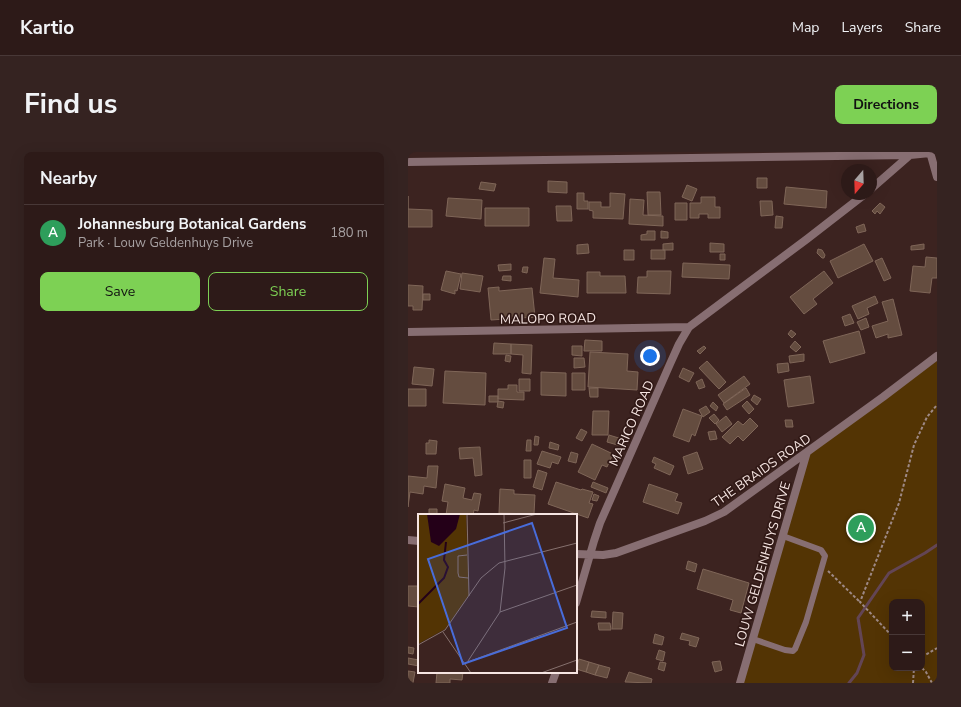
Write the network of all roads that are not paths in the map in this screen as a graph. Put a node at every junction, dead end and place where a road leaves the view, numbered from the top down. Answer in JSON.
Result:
{"nodes":[{"id":1,"x":930,"y":152,"type":"edge"},
{"id":2,"x":910,"y":155,"type":"junction"},
{"id":3,"x":408,"y":162,"type":"edge"},
{"id":4,"x":937,"y":177,"type":"edge"},
{"id":5,"x":877,"y":184,"type":"edge"},
{"id":6,"x":857,"y":200,"type":"edge"},
{"id":7,"x":689,"y":327,"type":"junction"},
{"id":8,"x":408,"y":332,"type":"edge"},
{"id":9,"x":937,"y":356,"type":"edge"},
{"id":10,"x":807,"y":452,"type":"junction"},
{"id":11,"x":783,"y":536,"type":"junction"},
{"id":12,"x":408,"y":540,"type":"edge"},
{"id":13,"x":418,"y":541,"type":"edge"},
{"id":14,"x":577,"y":554,"type":"edge"},
{"id":15,"x":590,"y":555,"type":"junction"},
{"id":16,"x":577,"y":600,"type":"edge"},
{"id":17,"x":752,"y":639,"type":"junction"},
{"id":18,"x":556,"y":673,"type":"edge"},
{"id":19,"x":552,"y":683,"type":"edge"},
{"id":20,"x":740,"y":683,"type":"edge"}],
"edges":[{"from":1,"to":2,"type":"street"},
{"from":1,"to":4,"type":"street"},
{"from":2,"to":3,"type":"street"},
{"from":2,"to":5,"type":"street"},
{"from":6,"to":7,"type":"street","name":"MARICO ROAD"},
{"from":7,"to":8,"type":"street","name":"MALOPO ROAD"},
{"from":7,"to":15,"type":"street","name":"MARICO ROAD"},
{"from":9,"to":10,"type":"street","name":"THE BRAIDS ROAD"},
{"from":10,"to":11,"type":"street","name":"LOUW GELDENHUYS DRIVE"},
{"from":10,"to":15,"type":"street","name":"THE BRAIDS ROAD"},
{"from":11,"to":17,"type":"street","name":"LOUW GELDENHUYS DRIVE"},
{"from":11,"to":17,"type":"lane"},
{"from":12,"to":13,"type":"street"},
{"from":14,"to":15,"type":"street","name":"THE BRAIDS ROAD"},
{"from":15,"to":16,"type":"street","name":"MARICO ROAD"},
{"from":17,"to":20,"type":"street","name":"LOUW GELDENHUYS DRIVE"},
{"from":18,"to":19,"type":"street"}]}
